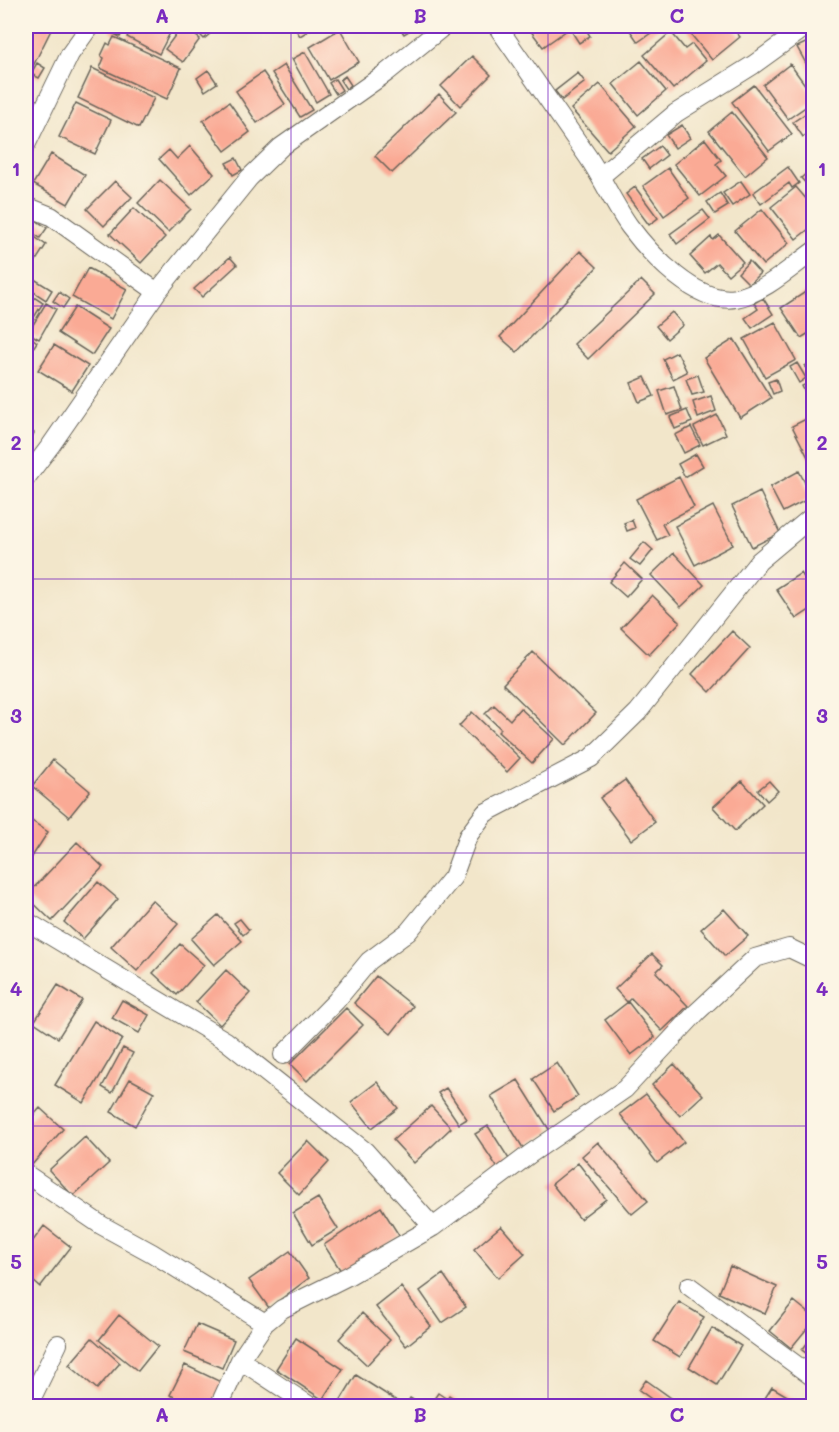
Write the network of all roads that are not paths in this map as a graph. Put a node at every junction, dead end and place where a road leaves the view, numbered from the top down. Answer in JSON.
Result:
{"nodes":[{"id":1,"x":90,"y":26,"type":"edge"},
{"id":2,"x":444,"y":26,"type":"edge"},
{"id":3,"x":496,"y":26,"type":"edge"},
{"id":4,"x":807,"y":26,"type":"edge"},
{"id":5,"x":26,"y":145,"type":"edge"},
{"id":6,"x":601,"y":176,"type":"junction"},
{"id":7,"x":26,"y":206,"type":"edge"},
{"id":8,"x":813,"y":251,"type":"edge"},
{"id":9,"x":157,"y":292,"type":"junction"},
{"id":10,"x":26,"y":478,"type":"edge"},
{"id":11,"x":813,"y":515,"type":"edge"},
{"id":12,"x":26,"y":921,"type":"edge"},
{"id":13,"x":813,"y":960,"type":"edge"},
{"id":14,"x":283,"y":1055,"type":"dead end"},
{"id":15,"x":26,"y":1174,"type":"edge"},
{"id":16,"x":433,"y":1227,"type":"junction"},
{"id":17,"x":689,"y":1286,"type":"dead end"},
{"id":18,"x":265,"y":1323,"type":"junction"},
{"id":19,"x":58,"y":1344,"type":"dead end"},
{"id":20,"x":240,"y":1360,"type":"junction"},
{"id":21,"x":813,"y":1378,"type":"edge"},
{"id":22,"x":28,"y":1407,"type":"edge"},
{"id":23,"x":219,"y":1407,"type":"edge"},
{"id":24,"x":310,"y":1407,"type":"edge"}],
"edges":[{"from":1,"to":5,"type":"street"},
{"from":2,"to":9,"type":"street"},
{"from":3,"to":6,"type":"street"},
{"from":4,"to":6,"type":"street"},
{"from":6,"to":8,"type":"street"},
{"from":7,"to":9,"type":"street"},
{"from":9,"to":10,"type":"street"},
{"from":11,"to":14,"type":"street"},
{"from":12,"to":16,"type":"street"},
{"from":13,"to":16,"type":"street"},
{"from":15,"to":18,"type":"street"},
{"from":16,"to":18,"type":"street"},
{"from":17,"to":21,"type":"street"},
{"from":18,"to":20,"type":"street"},
{"from":19,"to":22,"type":"street"},
{"from":20,"to":23,"type":"street"},
{"from":20,"to":24,"type":"street"}]}
